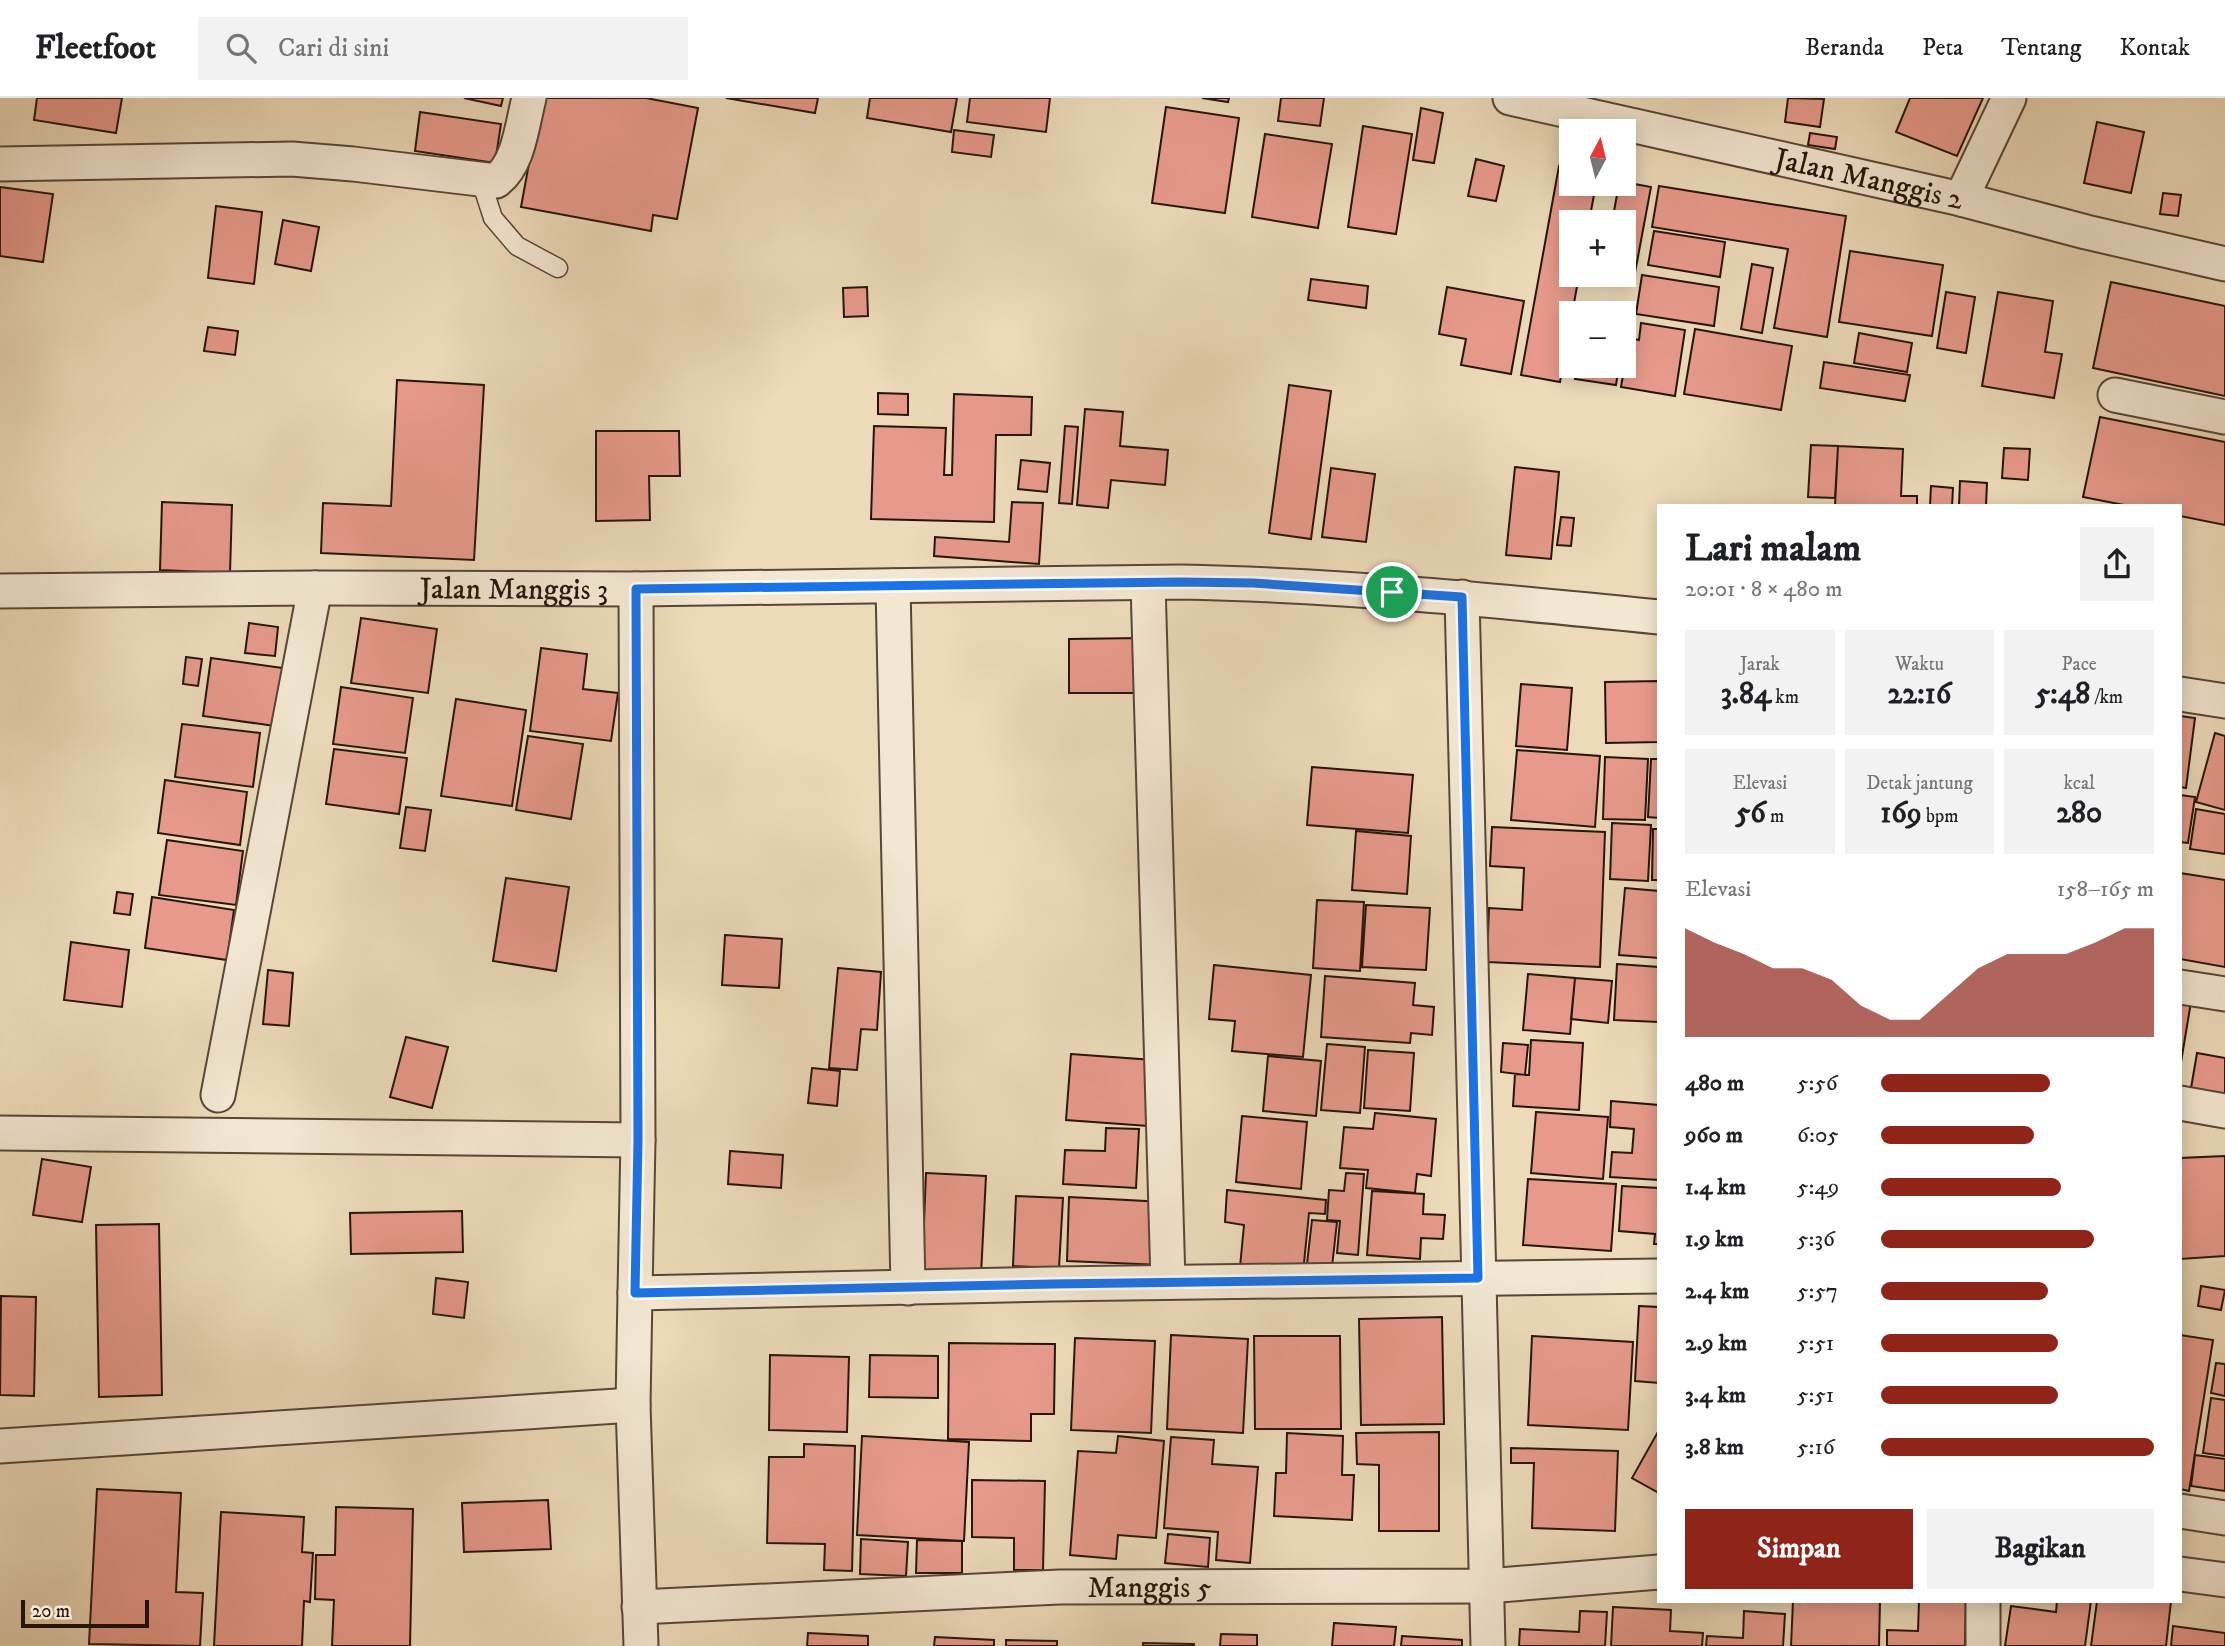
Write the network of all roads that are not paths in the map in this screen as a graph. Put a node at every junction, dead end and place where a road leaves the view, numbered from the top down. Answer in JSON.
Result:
{"nodes":[{"id":1,"x":529,"y":98,"type":"edge"},
{"id":2,"x":1510,"y":98,"type":"edge"},
{"id":3,"x":2009,"y":98,"type":"edge"},
{"id":4,"x":1609,"y":109,"type":"edge"},
{"id":5,"x":0,"y":164,"type":"edge"},
{"id":6,"x":481,"y":181,"type":"junction"},
{"id":7,"x":1961,"y":199,"type":"junction"},
{"id":8,"x":2225,"y":264,"type":"edge"},
{"id":9,"x":558,"y":268,"type":"dead end"},
{"id":10,"x":2115,"y":395,"type":"dead end"},
{"id":11,"x":2225,"y":417,"type":"edge"},
{"id":12,"x":1148,"y":583,"type":"junction"},
{"id":13,"x":893,"y":586,"type":"junction"},
{"id":14,"x":315,"y":588,"type":"junction"},
{"id":15,"x":636,"y":589,"type":"junction"},
{"id":16,"x":0,"y":591,"type":"edge"},
{"id":17,"x":1462,"y":597,"type":"junction"},
{"id":18,"x":1657,"y":617,"type":"edge"},
{"id":19,"x":2182,"y":694,"type":"edge"},
{"id":20,"x":2225,"y":701,"type":"edge"},
{"id":21,"x":2182,"y":987,"type":"edge"},
{"id":22,"x":2225,"y":994,"type":"edge"},
{"id":23,"x":218,"y":1095,"type":"dead end"},
{"id":24,"x":2182,"y":1103,"type":"edge"},
{"id":25,"x":2225,"y":1111,"type":"edge"},
{"id":26,"x":0,"y":1133,"type":"edge"},
{"id":27,"x":638,"y":1140,"type":"junction"},
{"id":28,"x":1657,"y":1276,"type":"edge"},
{"id":29,"x":1478,"y":1278,"type":"junction"},
{"id":30,"x":1168,"y":1282,"type":"junction"},
{"id":31,"x":908,"y":1288,"type":"junction"},
{"id":32,"x":635,"y":1293,"type":"junction"},
{"id":33,"x":633,"y":1405,"type":"junction"},
{"id":34,"x":0,"y":1446,"type":"edge"},
{"id":35,"x":2182,"y":1511,"type":"edge"},
{"id":36,"x":2225,"y":1518,"type":"edge"},
{"id":37,"x":1657,"y":1572,"type":"edge"},
{"id":38,"x":2182,"y":1574,"type":"edge"},
{"id":39,"x":2225,"y":1580,"type":"edge"},
{"id":40,"x":1487,"y":1586,"type":"junction"},
{"id":41,"x":1983,"y":1603,"type":"edge"},
{"id":42,"x":639,"y":1607,"type":"junction"},
{"id":43,"x":641,"y":1646,"type":"edge"},
{"id":44,"x":1488,"y":1646,"type":"edge"},
{"id":45,"x":1983,"y":1646,"type":"edge"}],
"edges":[{"from":1,"to":6,"type":"street"},
{"from":2,"to":4,"type":"street","name":"Jalan Manggis 2"},
{"from":3,"to":7,"type":"street"},
{"from":4,"to":7,"type":"street","name":"Jalan Manggis 2"},
{"from":5,"to":6,"type":"street"},
{"from":6,"to":9,"type":"lane"},
{"from":7,"to":8,"type":"street","name":"Jalan Manggis 2"},
{"from":10,"to":11,"type":"street"},
{"from":12,"to":13,"type":"street","name":"Jalan Manggis 3"},
{"from":12,"to":17,"type":"street","name":"Jalan Manggis 3"},
{"from":12,"to":30,"type":"street"},
{"from":13,"to":15,"type":"street","name":"Jalan Manggis 3"},
{"from":13,"to":31,"type":"street"},
{"from":14,"to":15,"type":"street","name":"Jalan Manggis 3"},
{"from":14,"to":16,"type":"street","name":"Jalan Manggis 3"},
{"from":14,"to":23,"type":"street"},
{"from":15,"to":27,"type":"street"},
{"from":17,"to":18,"type":"street","name":"Jalan Manggis 3"},
{"from":17,"to":29,"type":"street"},
{"from":19,"to":20,"type":"street"},
{"from":21,"to":22,"type":"street"},
{"from":24,"to":25,"type":"street"},
{"from":26,"to":27,"type":"street"},
{"from":27,"to":32,"type":"street"},
{"from":28,"to":29,"type":"street"},
{"from":29,"to":30,"type":"street"},
{"from":29,"to":40,"type":"street"},
{"from":30,"to":31,"type":"street"},
{"from":31,"to":32,"type":"street"},
{"from":32,"to":33,"type":"street"},
{"from":33,"to":34,"type":"street"},
{"from":33,"to":42,"type":"street"},
{"from":35,"to":36,"type":"street"},
{"from":37,"to":40,"type":"street","name":"Manggis 5"},
{"from":38,"to":39,"type":"street"},
{"from":40,"to":42,"type":"street","name":"Manggis 5"},
{"from":40,"to":44,"type":"street"},
{"from":41,"to":45,"type":"street"},
{"from":42,"to":43,"type":"street"}]}
